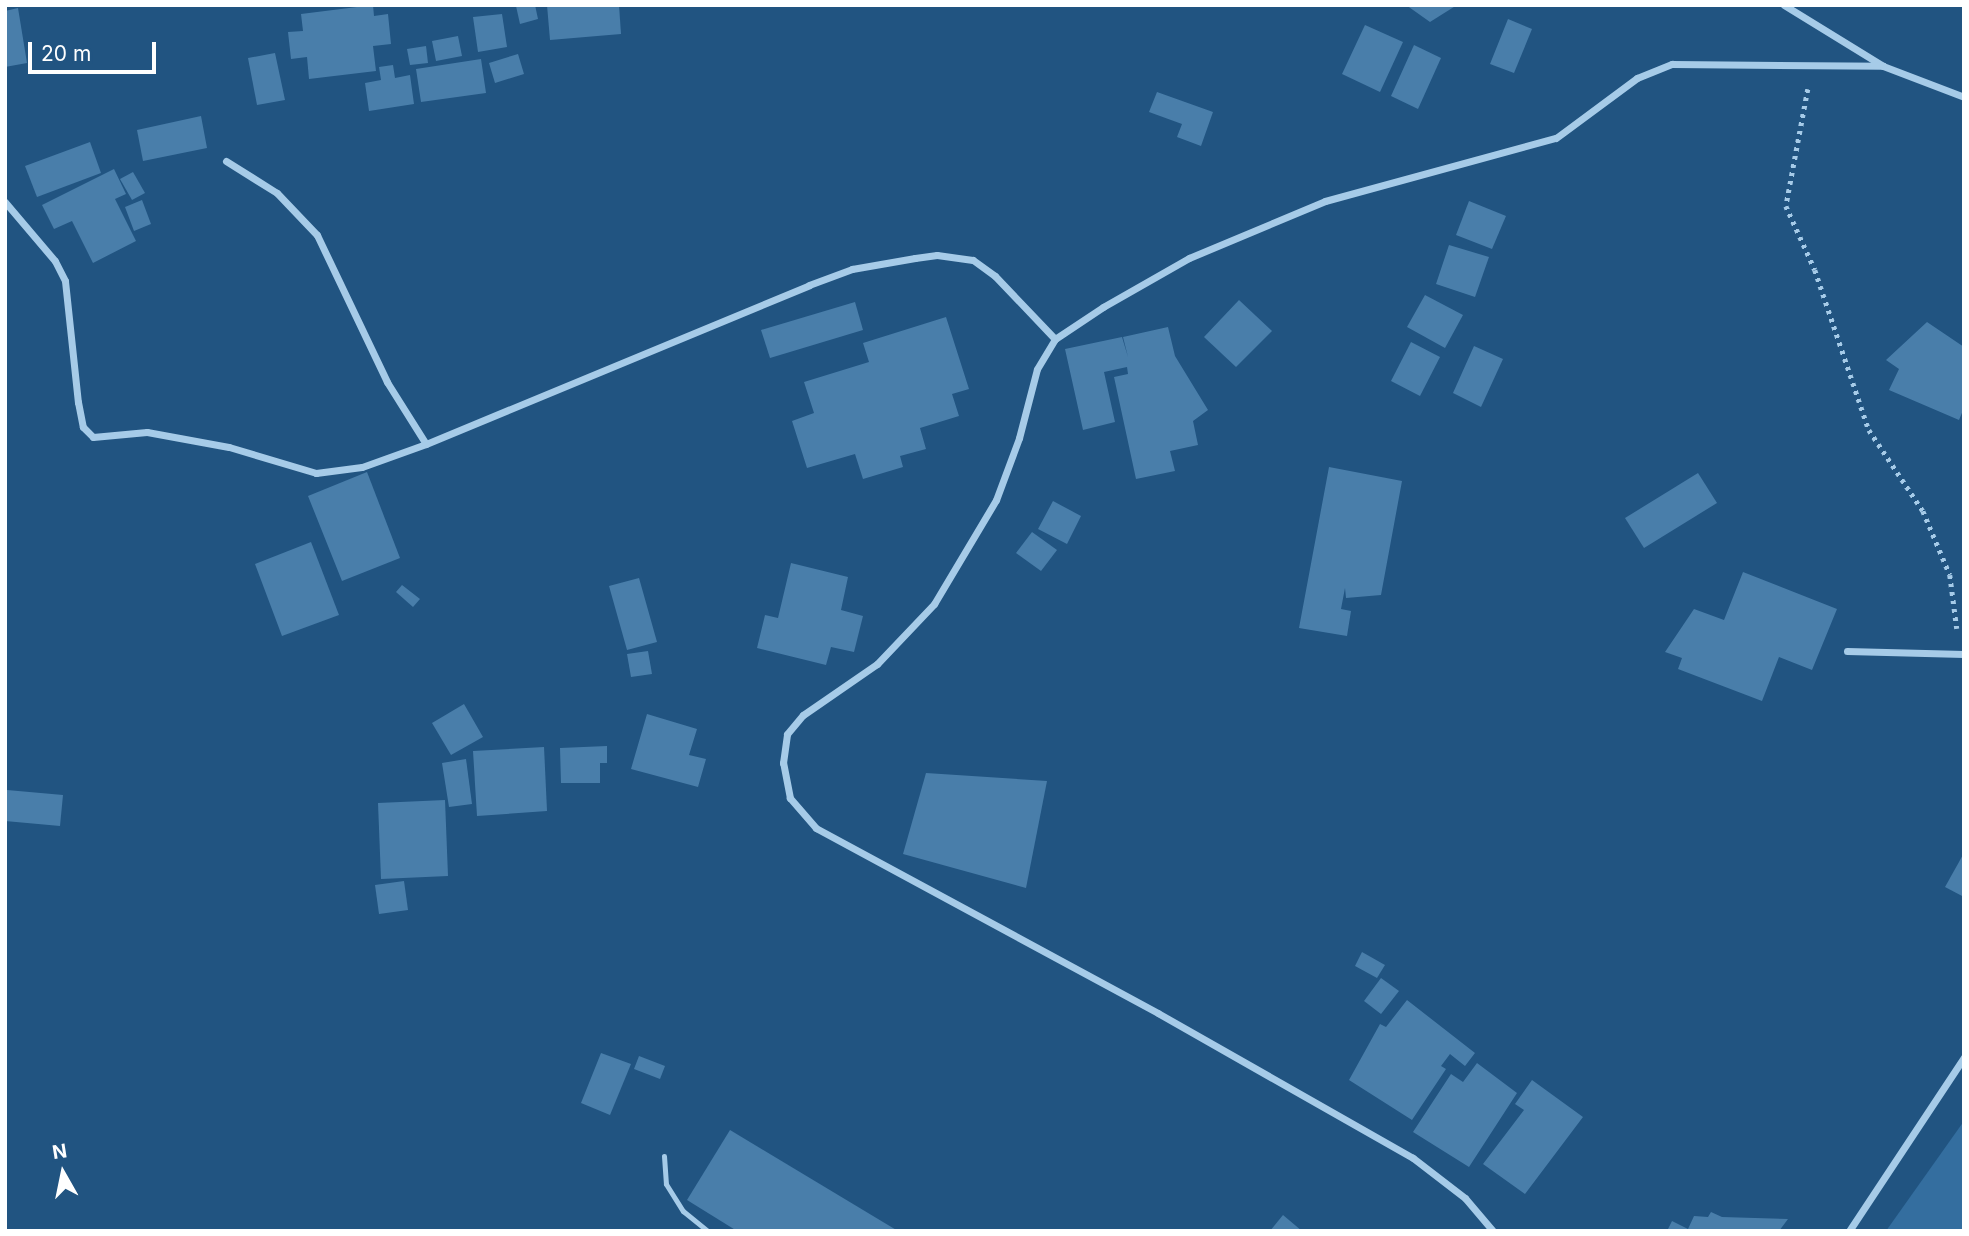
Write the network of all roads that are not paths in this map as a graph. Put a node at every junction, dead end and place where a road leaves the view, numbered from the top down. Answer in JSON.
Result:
{"nodes":[{"id":1,"x":1784,"y":5,"type":"edge"},
{"id":2,"x":1882,"y":66,"type":"junction"},
{"id":3,"x":1964,"y":97,"type":"edge"},
{"id":4,"x":226,"y":160,"type":"dead end"},
{"id":5,"x":5,"y":202,"type":"edge"},
{"id":6,"x":1055,"y":339,"type":"junction"},
{"id":7,"x":426,"y":444,"type":"junction"},
{"id":8,"x":1847,"y":651,"type":"dead end"},
{"id":9,"x":1962,"y":654,"type":"edge"},
{"id":10,"x":1964,"y":1057,"type":"edge"},
{"id":11,"x":664,"y":1156,"type":"dead end"},
{"id":12,"x":708,"y":1231,"type":"edge"},
{"id":13,"x":1493,"y":1231,"type":"edge"},
{"id":14,"x":1849,"y":1231,"type":"edge"}],
"edges":[{"from":1,"to":2,"type":"street"},
{"from":2,"to":3,"type":"street"},
{"from":2,"to":6,"type":"street"},
{"from":4,"to":7,"type":"street"},
{"from":5,"to":7,"type":"street"},
{"from":6,"to":7,"type":"street"},
{"from":6,"to":13,"type":"street"},
{"from":8,"to":9,"type":"street"},
{"from":10,"to":14,"type":"street"},
{"from":11,"to":12,"type":"lane"}]}
